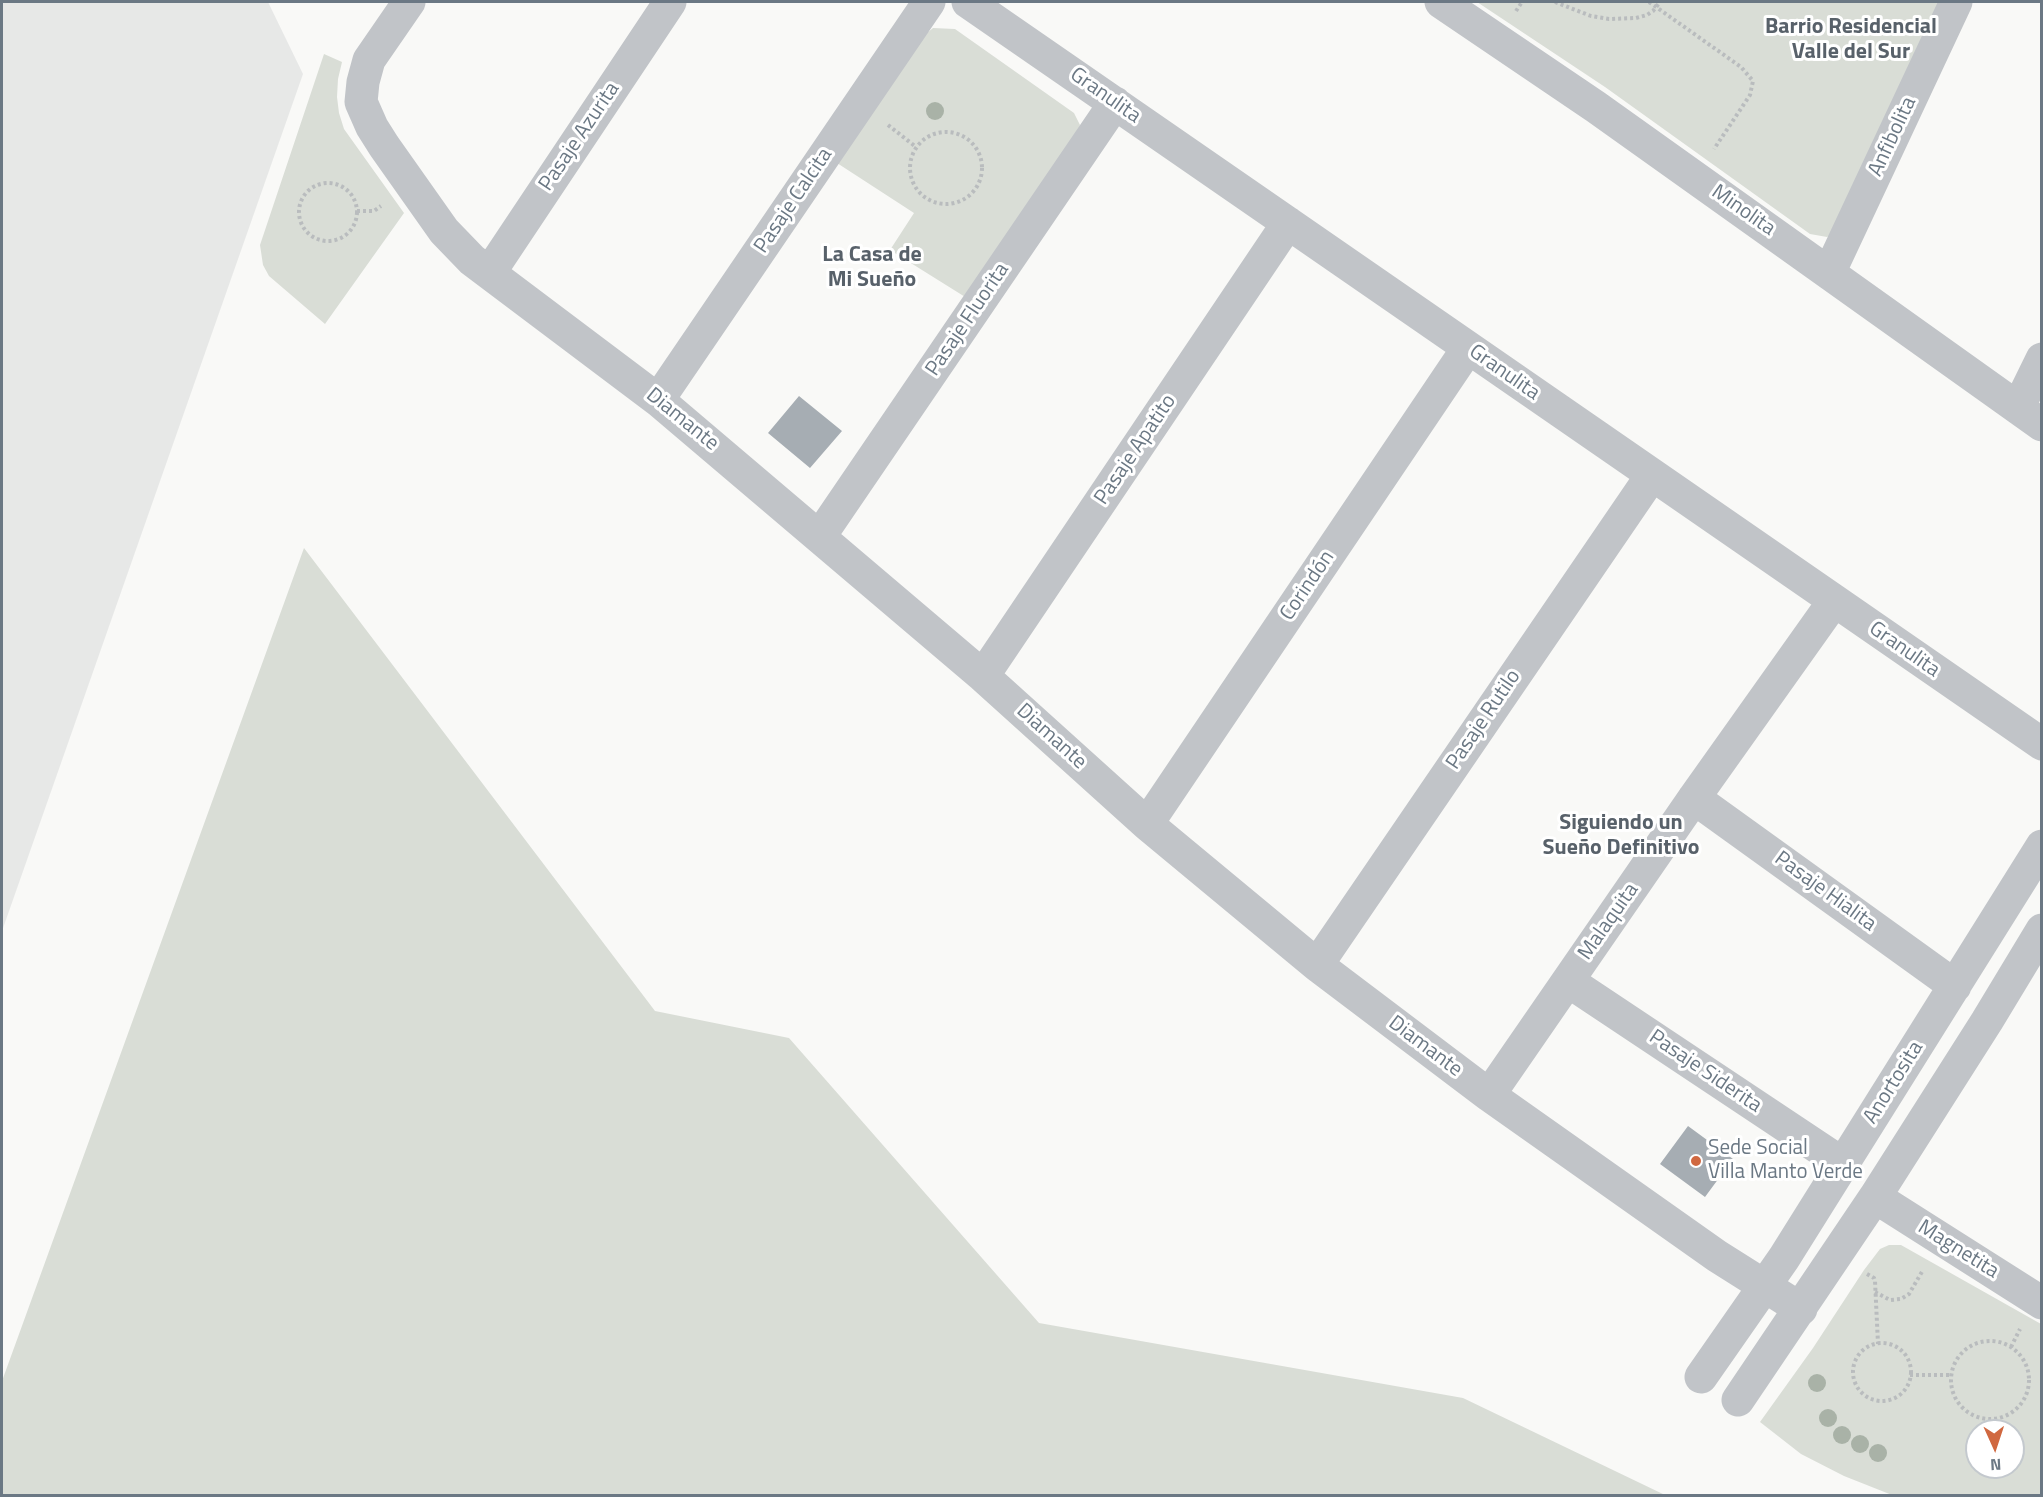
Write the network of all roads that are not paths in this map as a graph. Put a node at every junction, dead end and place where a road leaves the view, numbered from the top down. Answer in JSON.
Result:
{"nodes":[{"id":1,"x":409,"y":2,"type":"edge"},
{"id":2,"x":670,"y":2,"type":"edge"},
{"id":3,"x":929,"y":2,"type":"edge"},
{"id":4,"x":968,"y":2,"type":"edge"},
{"id":5,"x":1441,"y":2,"type":"edge"},
{"id":6,"x":1956,"y":2,"type":"edge"},
{"id":7,"x":1115,"y":103,"type":"junction"},
{"id":8,"x":1288,"y":224,"type":"junction"},
{"id":9,"x":490,"y":272,"type":"junction"},
{"id":10,"x":1829,"y":273,"type":"junction"},
{"id":11,"x":1468,"y":348,"type":"junction"},
{"id":12,"x":2042,"y":359,"type":"edge"},
{"id":13,"x":658,"y":400,"type":"junction"},
{"id":14,"x":2030,"y":417,"type":"edge"},
{"id":15,"x":1652,"y":475,"type":"junction"},
{"id":16,"x":820,"y":536,"type":"junction"},
{"id":17,"x":1834,"y":601,"type":"junction"},
{"id":18,"x":983,"y":676,"type":"junction"},
{"id":19,"x":2042,"y":744,"type":"edge"},
{"id":20,"x":1694,"y":798,"type":"junction"},
{"id":21,"x":1147,"y":824,"type":"junction"},
{"id":22,"x":2042,"y":846,"type":"edge"},
{"id":23,"x":2042,"y":930,"type":"edge"},
{"id":24,"x":1317,"y":965,"type":"junction"},
{"id":25,"x":1568,"y":981,"type":"junction"},
{"id":26,"x":1955,"y":986,"type":"junction"},
{"id":27,"x":1489,"y":1095,"type":"junction"},
{"id":28,"x":1843,"y":1164,"type":"junction"},
{"id":29,"x":1875,"y":1197,"type":"junction"},
{"id":30,"x":1765,"y":1287,"type":"junction"},
{"id":31,"x":2042,"y":1303,"type":"edge"},
{"id":32,"x":1801,"y":1309,"type":"junction"},
{"id":33,"x":1701,"y":1377,"type":"dead end"},
{"id":34,"x":1738,"y":1400,"type":"dead end"}],
"edges":[{"from":1,"to":9,"type":"street","name":"Diamante"},
{"from":2,"to":9,"type":"street","name":"Pasaje Azurita"},
{"from":3,"to":13,"type":"street","name":"Pasaje Calcita"},
{"from":4,"to":7,"type":"street","name":"Granulita"},
{"from":5,"to":10,"type":"street","name":"Minolita"},
{"from":6,"to":10,"type":"street","name":"Anfibolita"},
{"from":7,"to":8,"type":"street","name":"Granulita"},
{"from":7,"to":16,"type":"street","name":"Pasaje Fluorita"},
{"from":8,"to":11,"type":"street","name":"Granulita"},
{"from":8,"to":18,"type":"street","name":"Pasaje Apatito"},
{"from":9,"to":13,"type":"street","name":"Diamante"},
{"from":10,"to":14,"type":"street","name":"Minolita"},
{"from":11,"to":15,"type":"street","name":"Granulita"},
{"from":11,"to":21,"type":"street","name":"Corindón"},
{"from":12,"to":14,"type":"street"},
{"from":13,"to":16,"type":"street","name":"Diamante"},
{"from":15,"to":17,"type":"street","name":"Granulita"},
{"from":15,"to":24,"type":"street","name":"Pasaje Rutilo"},
{"from":16,"to":18,"type":"street","name":"Diamante"},
{"from":17,"to":19,"type":"street","name":"Granulita"},
{"from":17,"to":20,"type":"street","name":"Malaquita"},
{"from":18,"to":21,"type":"street","name":"Diamante"},
{"from":20,"to":25,"type":"street","name":"Malaquita"},
{"from":20,"to":26,"type":"street","name":"Pasaje Hialita"},
{"from":21,"to":24,"type":"street","name":"Diamante"},
{"from":22,"to":26,"type":"street","name":"Anortosita"},
{"from":23,"to":29,"type":"street"},
{"from":24,"to":27,"type":"street","name":"Diamante"},
{"from":25,"to":27,"type":"street","name":"Malaquita"},
{"from":25,"to":28,"type":"street","name":"Pasaje Siderita"},
{"from":26,"to":28,"type":"street","name":"Anortosita"},
{"from":27,"to":30,"type":"street","name":"Diamante"},
{"from":28,"to":30,"type":"street","name":"Anortosita"},
{"from":29,"to":31,"type":"street","name":"Magnetita"},
{"from":29,"to":32,"type":"street"},
{"from":30,"to":32,"type":"street","name":"Diamante"},
{"from":30,"to":33,"type":"street","name":"Anortosita"},
{"from":32,"to":34,"type":"street"}]}
